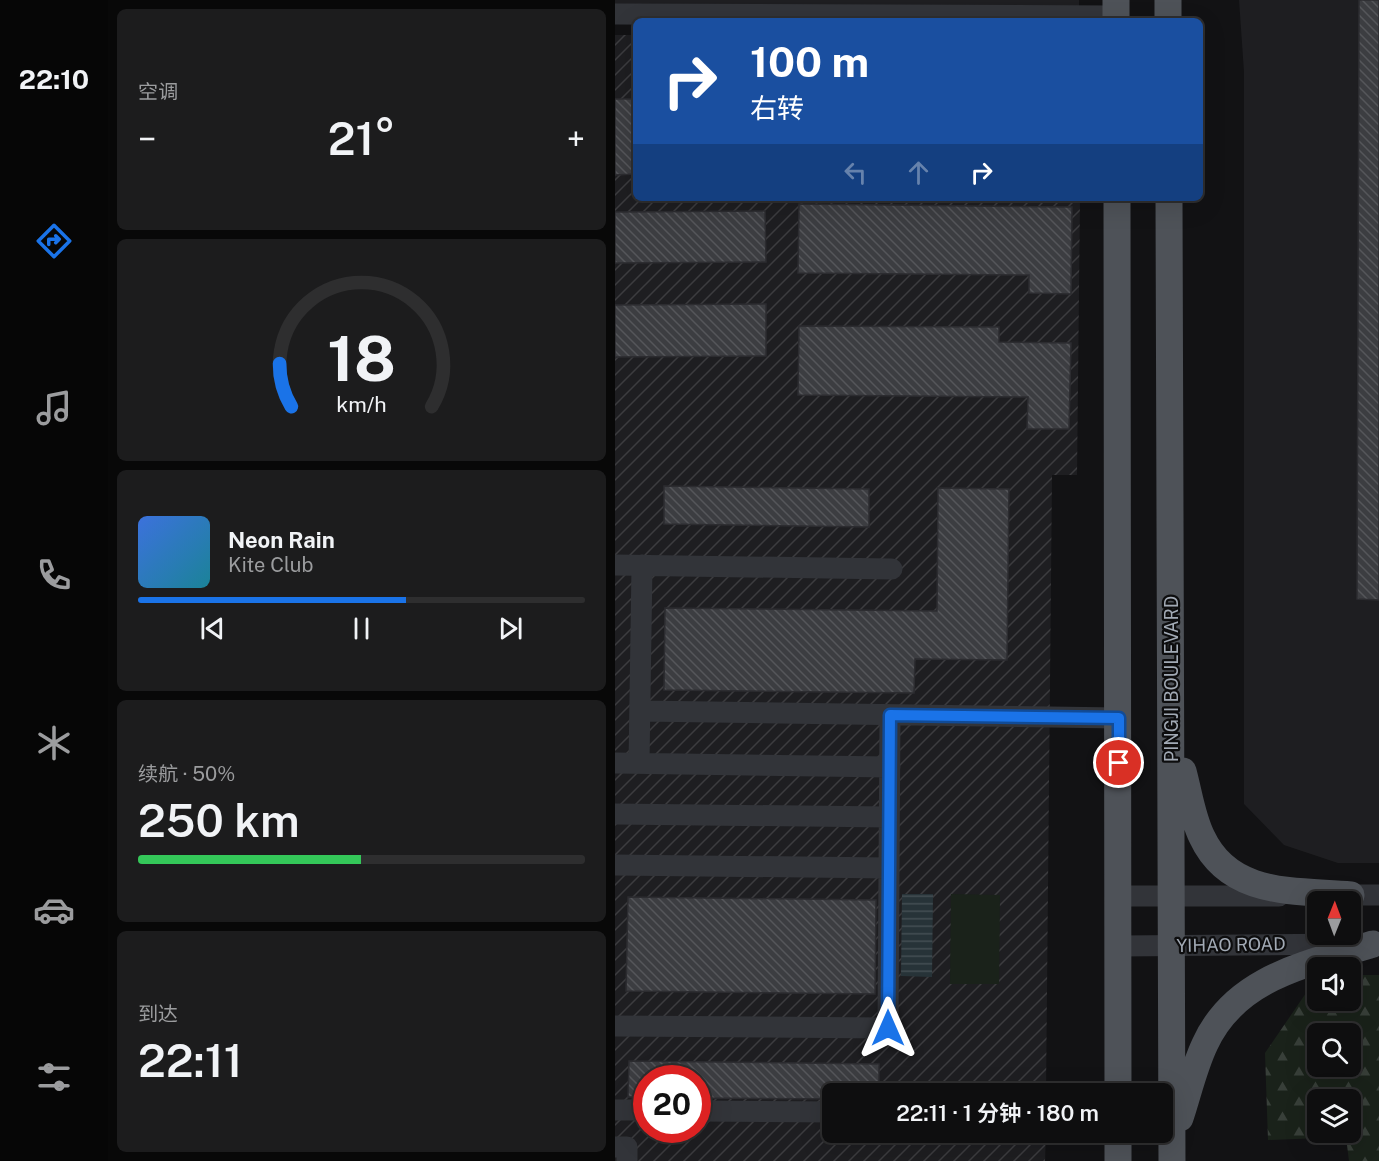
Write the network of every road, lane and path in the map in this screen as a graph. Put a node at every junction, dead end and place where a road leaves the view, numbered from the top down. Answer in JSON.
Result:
{"nodes":[{"id":1,"x":1168,"y":0,"type":"edge"},
{"id":2,"x":1116,"y":12,"type":"edge"},
{"id":3,"x":615,"y":14,"type":"edge"},
{"id":4,"x":1168,"y":18,"type":"edge"},
{"id":5,"x":1117,"y":201,"type":"edge"},
{"id":6,"x":1169,"y":201,"type":"edge"},
{"id":7,"x":615,"y":565,"type":"edge"},
{"id":8,"x":642,"y":565,"type":"junction"},
{"id":9,"x":892,"y":569,"type":"dead end"},
{"id":10,"x":640,"y":711,"type":"junction"},
{"id":11,"x":890,"y":715,"type":"junction"},
{"id":12,"x":1119,"y":718,"type":"junction"},
{"id":13,"x":1172,"y":731,"type":"junction"},
{"id":14,"x":615,"y":763,"type":"edge"},
{"id":15,"x":639,"y":763,"type":"junction"},
{"id":16,"x":890,"y":766,"type":"junction"},
{"id":17,"x":615,"y":814,"type":"edge"},
{"id":18,"x":889,"y":817,"type":"junction"},
{"id":19,"x":615,"y":865,"type":"edge"},
{"id":20,"x":889,"y":868,"type":"junction"},
{"id":21,"x":1309,"y":891,"type":"edge"},
{"id":22,"x":1307,"y":895,"type":"edge"},
{"id":23,"x":1361,"y":895,"type":"edge"},
{"id":24,"x":1379,"y":895,"type":"edge"},
{"id":25,"x":1119,"y":896,"type":"junction"},
{"id":26,"x":1173,"y":896,"type":"junction"},
{"id":27,"x":1376,"y":944,"type":"edge"},
{"id":28,"x":1119,"y":946,"type":"junction"},
{"id":29,"x":1173,"y":946,"type":"junction"},
{"id":30,"x":615,"y":1026,"type":"edge"},
{"id":31,"x":1118,"y":1083,"type":"edge"},
{"id":32,"x":615,"y":1110,"type":"edge"},
{"id":33,"x":633,"y":1110,"type":"edge"},
{"id":34,"x":711,"y":1111,"type":"edge"},
{"id":35,"x":822,"y":1112,"type":"edge"},
{"id":36,"x":1118,"y":1143,"type":"edge"},
{"id":37,"x":615,"y":1147,"type":"edge"},
{"id":38,"x":1172,"y":1152,"type":"edge"},
{"id":39,"x":627,"y":1161,"type":"edge"},
{"id":40,"x":1118,"y":1161,"type":"edge"}],
"edges":[{"from":1,"to":4,"type":"main road"},
{"from":2,"to":3,"type":"street"},
{"from":5,"to":12,"type":"main road"},
{"from":6,"to":13,"type":"main road","name":"PINGJI BOULEVARD"},
{"from":7,"to":8,"type":"street"},
{"from":8,"to":9,"type":"street"},
{"from":8,"to":10,"type":"street"},
{"from":10,"to":11,"type":"street"},
{"from":10,"to":15,"type":"street"},
{"from":11,"to":12,"type":"street"},
{"from":11,"to":16,"type":"street"},
{"from":12,"to":25,"type":"main road"},
{"from":13,"to":21,"type":"main road"},
{"from":13,"to":26,"type":"main road","name":"PINGJI BOULEVARD"},
{"from":14,"to":15,"type":"street"},
{"from":15,"to":16,"type":"street"},
{"from":16,"to":18,"type":"street"},
{"from":17,"to":18,"type":"street"},
{"from":18,"to":20,"type":"street"},
{"from":19,"to":20,"type":"street"},
{"from":20,"to":30,"type":"street"},
{"from":22,"to":26,"type":"street"},
{"from":23,"to":24,"type":"street"},
{"from":25,"to":26,"type":"street"},
{"from":25,"to":28,"type":"main road"},
{"from":26,"to":29,"type":"main road","name":"PINGJI BOULEVARD"},
{"from":27,"to":29,"type":"street","name":"YIHAO ROAD"},
{"from":27,"to":38,"type":"main road"},
{"from":28,"to":29,"type":"street","name":"YIHAO ROAD"},
{"from":28,"to":31,"type":"main road"},
{"from":29,"to":38,"type":"main road","name":"PINGJI BOULEVARD"},
{"from":32,"to":33,"type":"street"},
{"from":34,"to":35,"type":"street"},
{"from":36,"to":40,"type":"main road"},
{"from":37,"to":39,"type":"street"}]}
